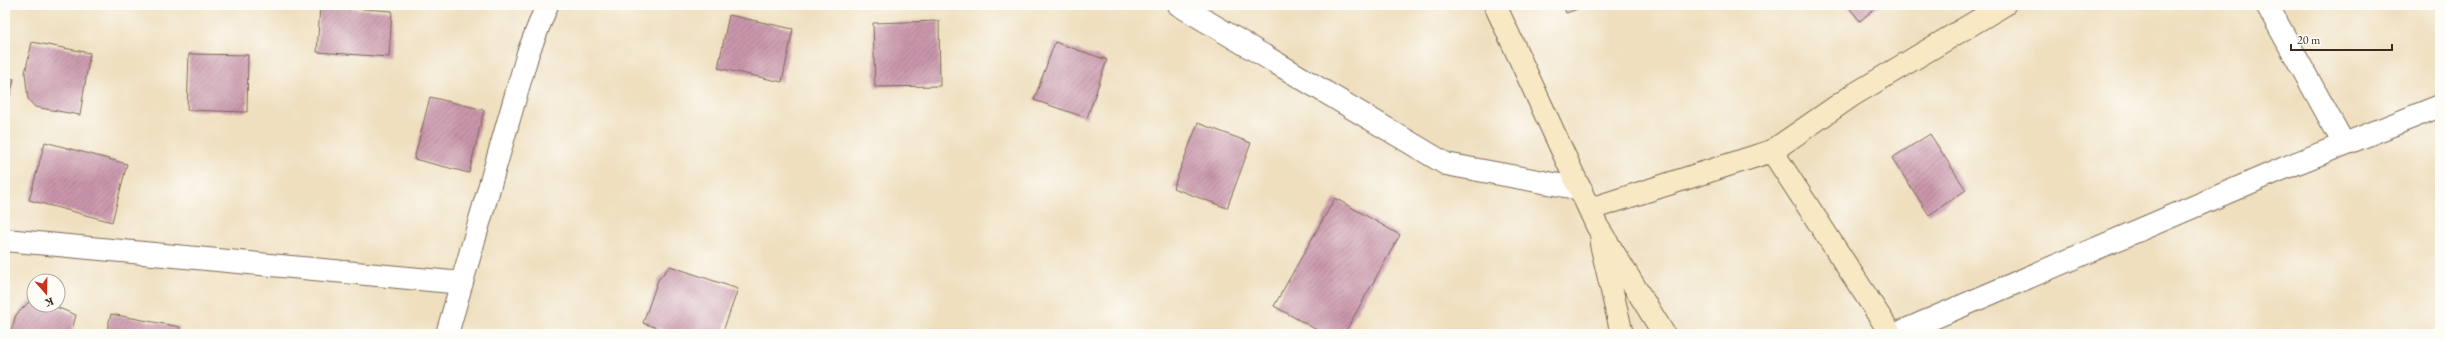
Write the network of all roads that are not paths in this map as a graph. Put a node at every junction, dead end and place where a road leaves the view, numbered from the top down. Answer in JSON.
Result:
{"nodes":[{"id":1,"x":547,"y":5,"type":"edge"},
{"id":2,"x":1179,"y":5,"type":"edge"},
{"id":3,"x":1495,"y":5,"type":"edge"},
{"id":4,"x":2004,"y":5,"type":"edge"},
{"id":5,"x":2267,"y":5,"type":"edge"},
{"id":6,"x":2440,"y":106,"type":"edge"},
{"id":7,"x":2344,"y":144,"type":"junction"},
{"id":8,"x":1772,"y":151,"type":"junction"},
{"id":9,"x":1580,"y":190,"type":"junction"},
{"id":10,"x":1593,"y":218,"type":"junction"},
{"id":11,"x":5,"y":240,"type":"edge"},
{"id":12,"x":462,"y":283,"type":"junction"},
{"id":13,"x":447,"y":334,"type":"edge"},
{"id":14,"x":1622,"y":334,"type":"edge"},
{"id":15,"x":1664,"y":334,"type":"edge"},
{"id":16,"x":1891,"y":334,"type":"edge"},
{"id":17,"x":1896,"y":334,"type":"edge"}],
"edges":[{"from":1,"to":12,"type":"street"},
{"from":2,"to":9,"type":"street"},
{"from":3,"to":9,"type":"street"},
{"from":4,"to":8,"type":"street"},
{"from":5,"to":7,"type":"street"},
{"from":6,"to":7,"type":"street"},
{"from":7,"to":17,"type":"street"},
{"from":8,"to":10,"type":"street"},
{"from":8,"to":16,"type":"street"},
{"from":9,"to":10,"type":"street"},
{"from":10,"to":14,"type":"street"},
{"from":10,"to":15,"type":"street"},
{"from":11,"to":12,"type":"street"},
{"from":12,"to":13,"type":"street"}]}
